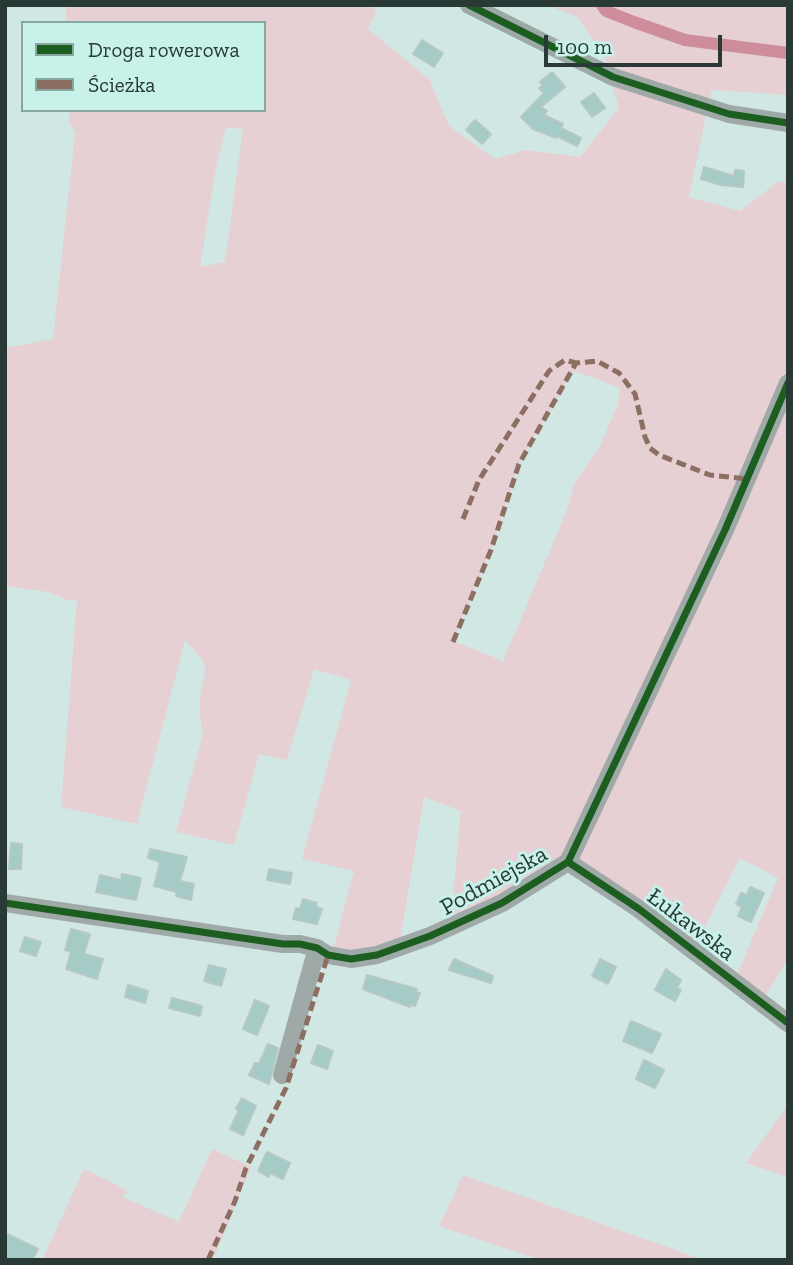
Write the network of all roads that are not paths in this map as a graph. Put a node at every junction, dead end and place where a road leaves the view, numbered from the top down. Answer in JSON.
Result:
{"nodes":[{"id":1,"x":469,"y":5,"type":"edge"},
{"id":2,"x":788,"y":123,"type":"edge"},
{"id":3,"x":788,"y":383,"type":"edge"},
{"id":4,"x":568,"y":862,"type":"junction"},
{"id":5,"x":5,"y":903,"type":"edge"},
{"id":6,"x":317,"y":948,"type":"junction"},
{"id":7,"x":788,"y":1023,"type":"edge"},
{"id":8,"x":282,"y":1075,"type":"dead end"}],
"edges":[{"from":1,"to":2,"type":"street"},
{"from":3,"to":4,"type":"street","name":"Podmiejska"},
{"from":4,"to":6,"type":"street","name":"Podmiejska"},
{"from":4,"to":7,"type":"street","name":"Łukawska"},
{"from":5,"to":6,"type":"street","name":"Podmiejska"},
{"from":6,"to":8,"type":"street"}]}
